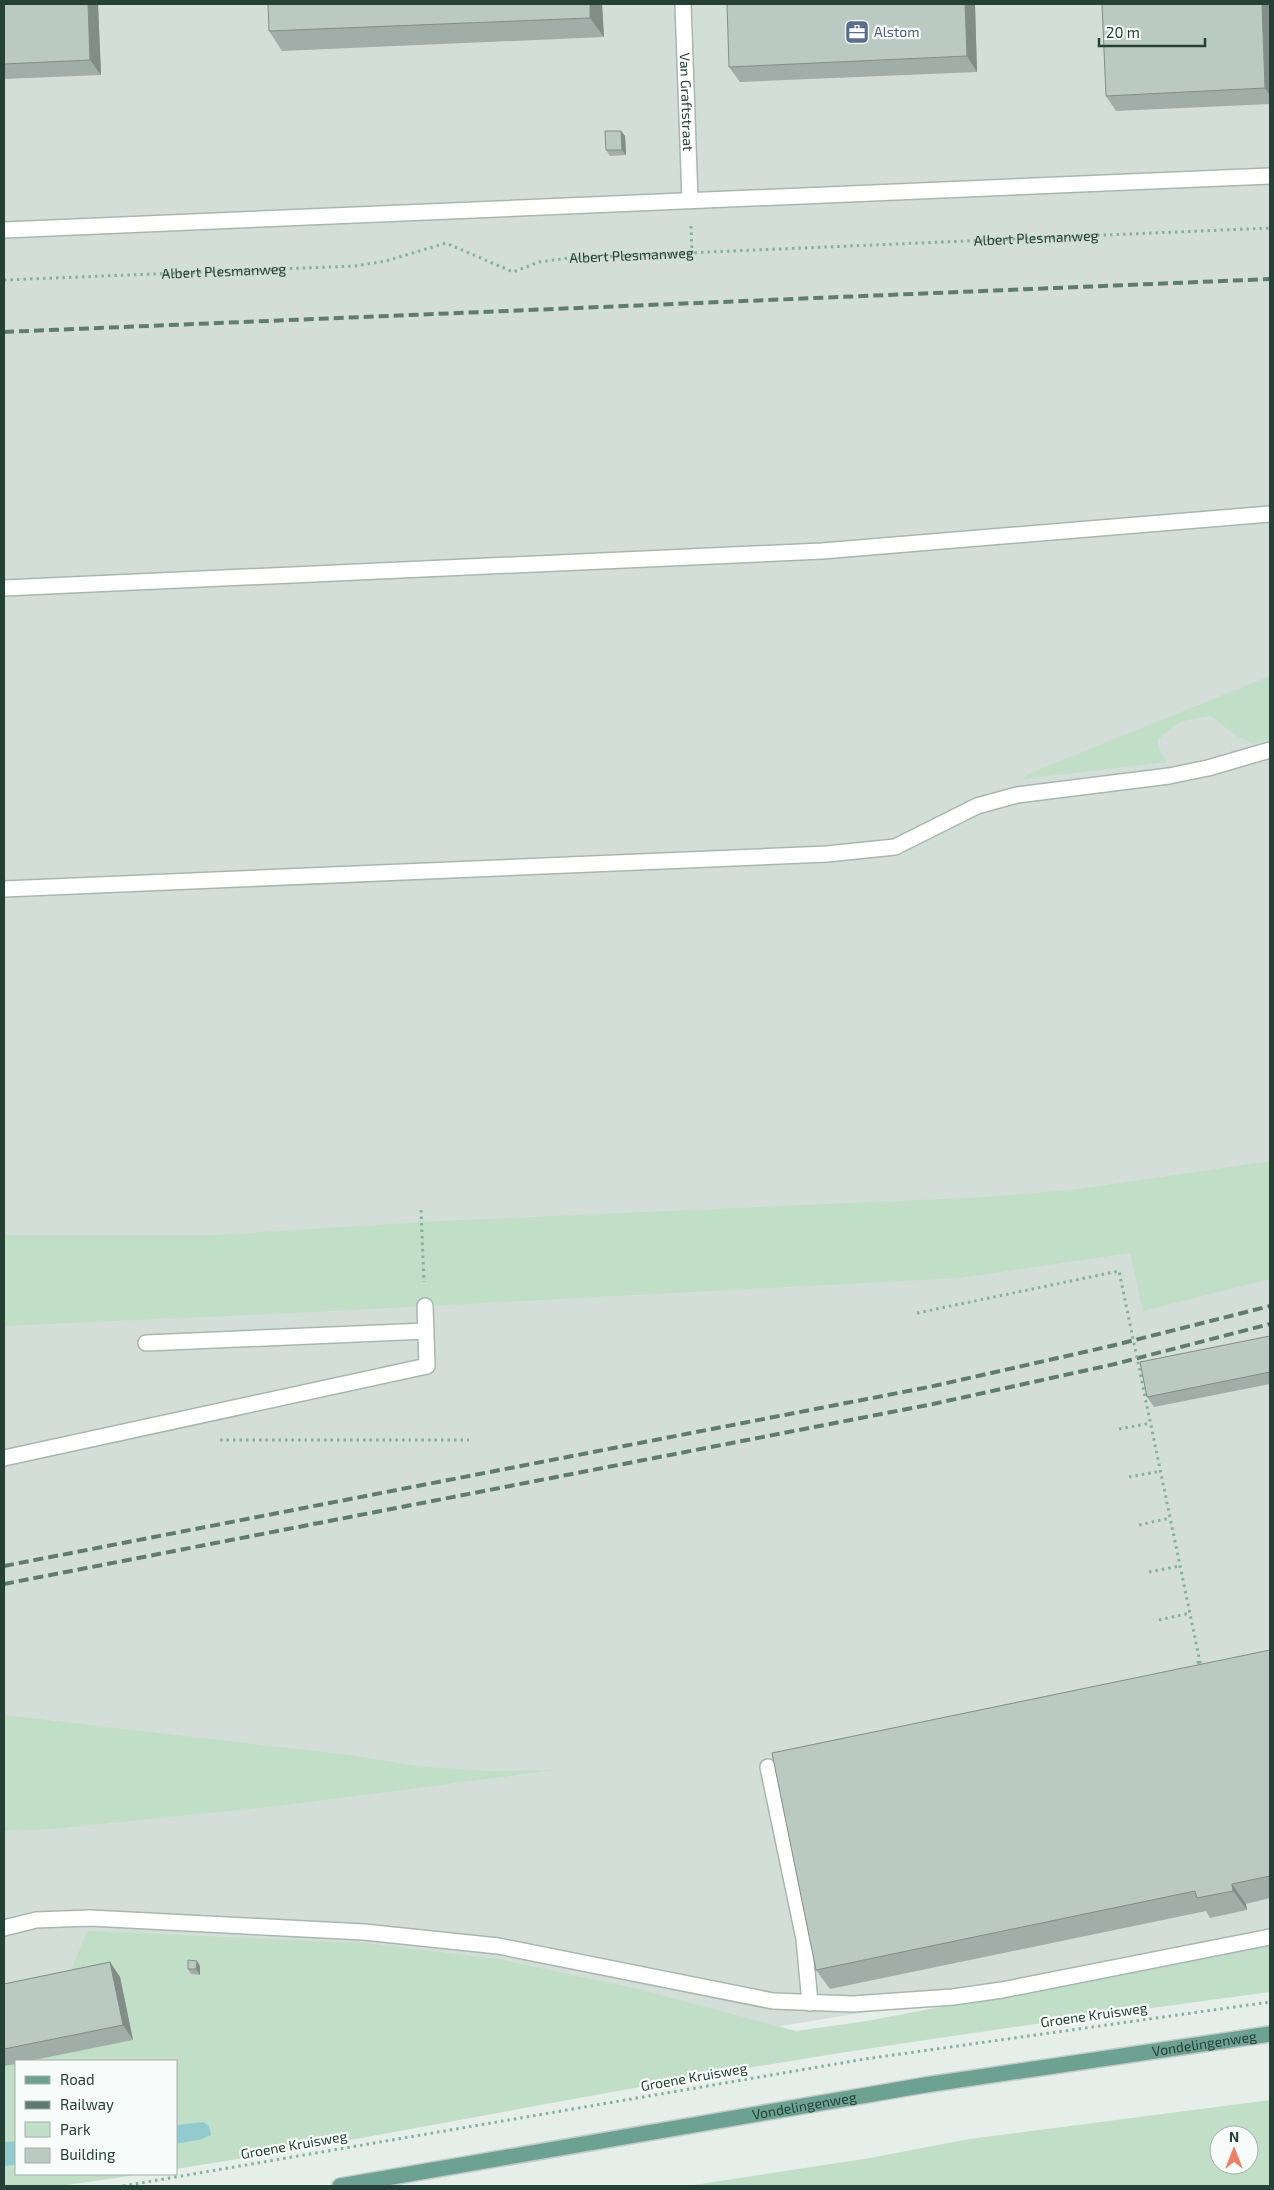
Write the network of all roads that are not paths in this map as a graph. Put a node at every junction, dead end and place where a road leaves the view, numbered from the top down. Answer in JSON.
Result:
{"nodes":[{"id":1,"x":683,"y":4,"type":"edge"},
{"id":2,"x":1270,"y":176,"type":"edge"},
{"id":3,"x":690,"y":200,"type":"junction"},
{"id":4,"x":4,"y":230,"type":"edge"},
{"id":5,"x":1270,"y":514,"type":"edge"},
{"id":6,"x":4,"y":588,"type":"edge"},
{"id":7,"x":1270,"y":750,"type":"edge"},
{"id":8,"x":4,"y":889,"type":"edge"},
{"id":9,"x":424,"y":1306,"type":"road end"},
{"id":10,"x":426,"y":1331,"type":"junction"},
{"id":11,"x":146,"y":1343,"type":"dead end"},
{"id":12,"x":4,"y":1458,"type":"edge"},
{"id":13,"x":768,"y":1767,"type":"dead end"},
{"id":14,"x":4,"y":1928,"type":"edge"},
{"id":15,"x":1270,"y":1937,"type":"edge"},
{"id":16,"x":810,"y":2003,"type":"junction"},
{"id":17,"x":1270,"y":2034,"type":"edge"},
{"id":18,"x":340,"y":2186,"type":"edge"}],
"edges":[{"from":1,"to":3,"type":"street","name":"Van Graftstraat"},
{"from":2,"to":3,"type":"street"},
{"from":3,"to":4,"type":"street"},
{"from":5,"to":6,"type":"street"},
{"from":7,"to":8,"type":"street"},
{"from":9,"to":10,"type":"street"},
{"from":10,"to":11,"type":"street"},
{"from":10,"to":12,"type":"street"},
{"from":13,"to":16,"type":"street"},
{"from":14,"to":16,"type":"street"},
{"from":15,"to":16,"type":"street"},
{"from":17,"to":18,"type":"main road","name":"Vondelingenweg"}]}
